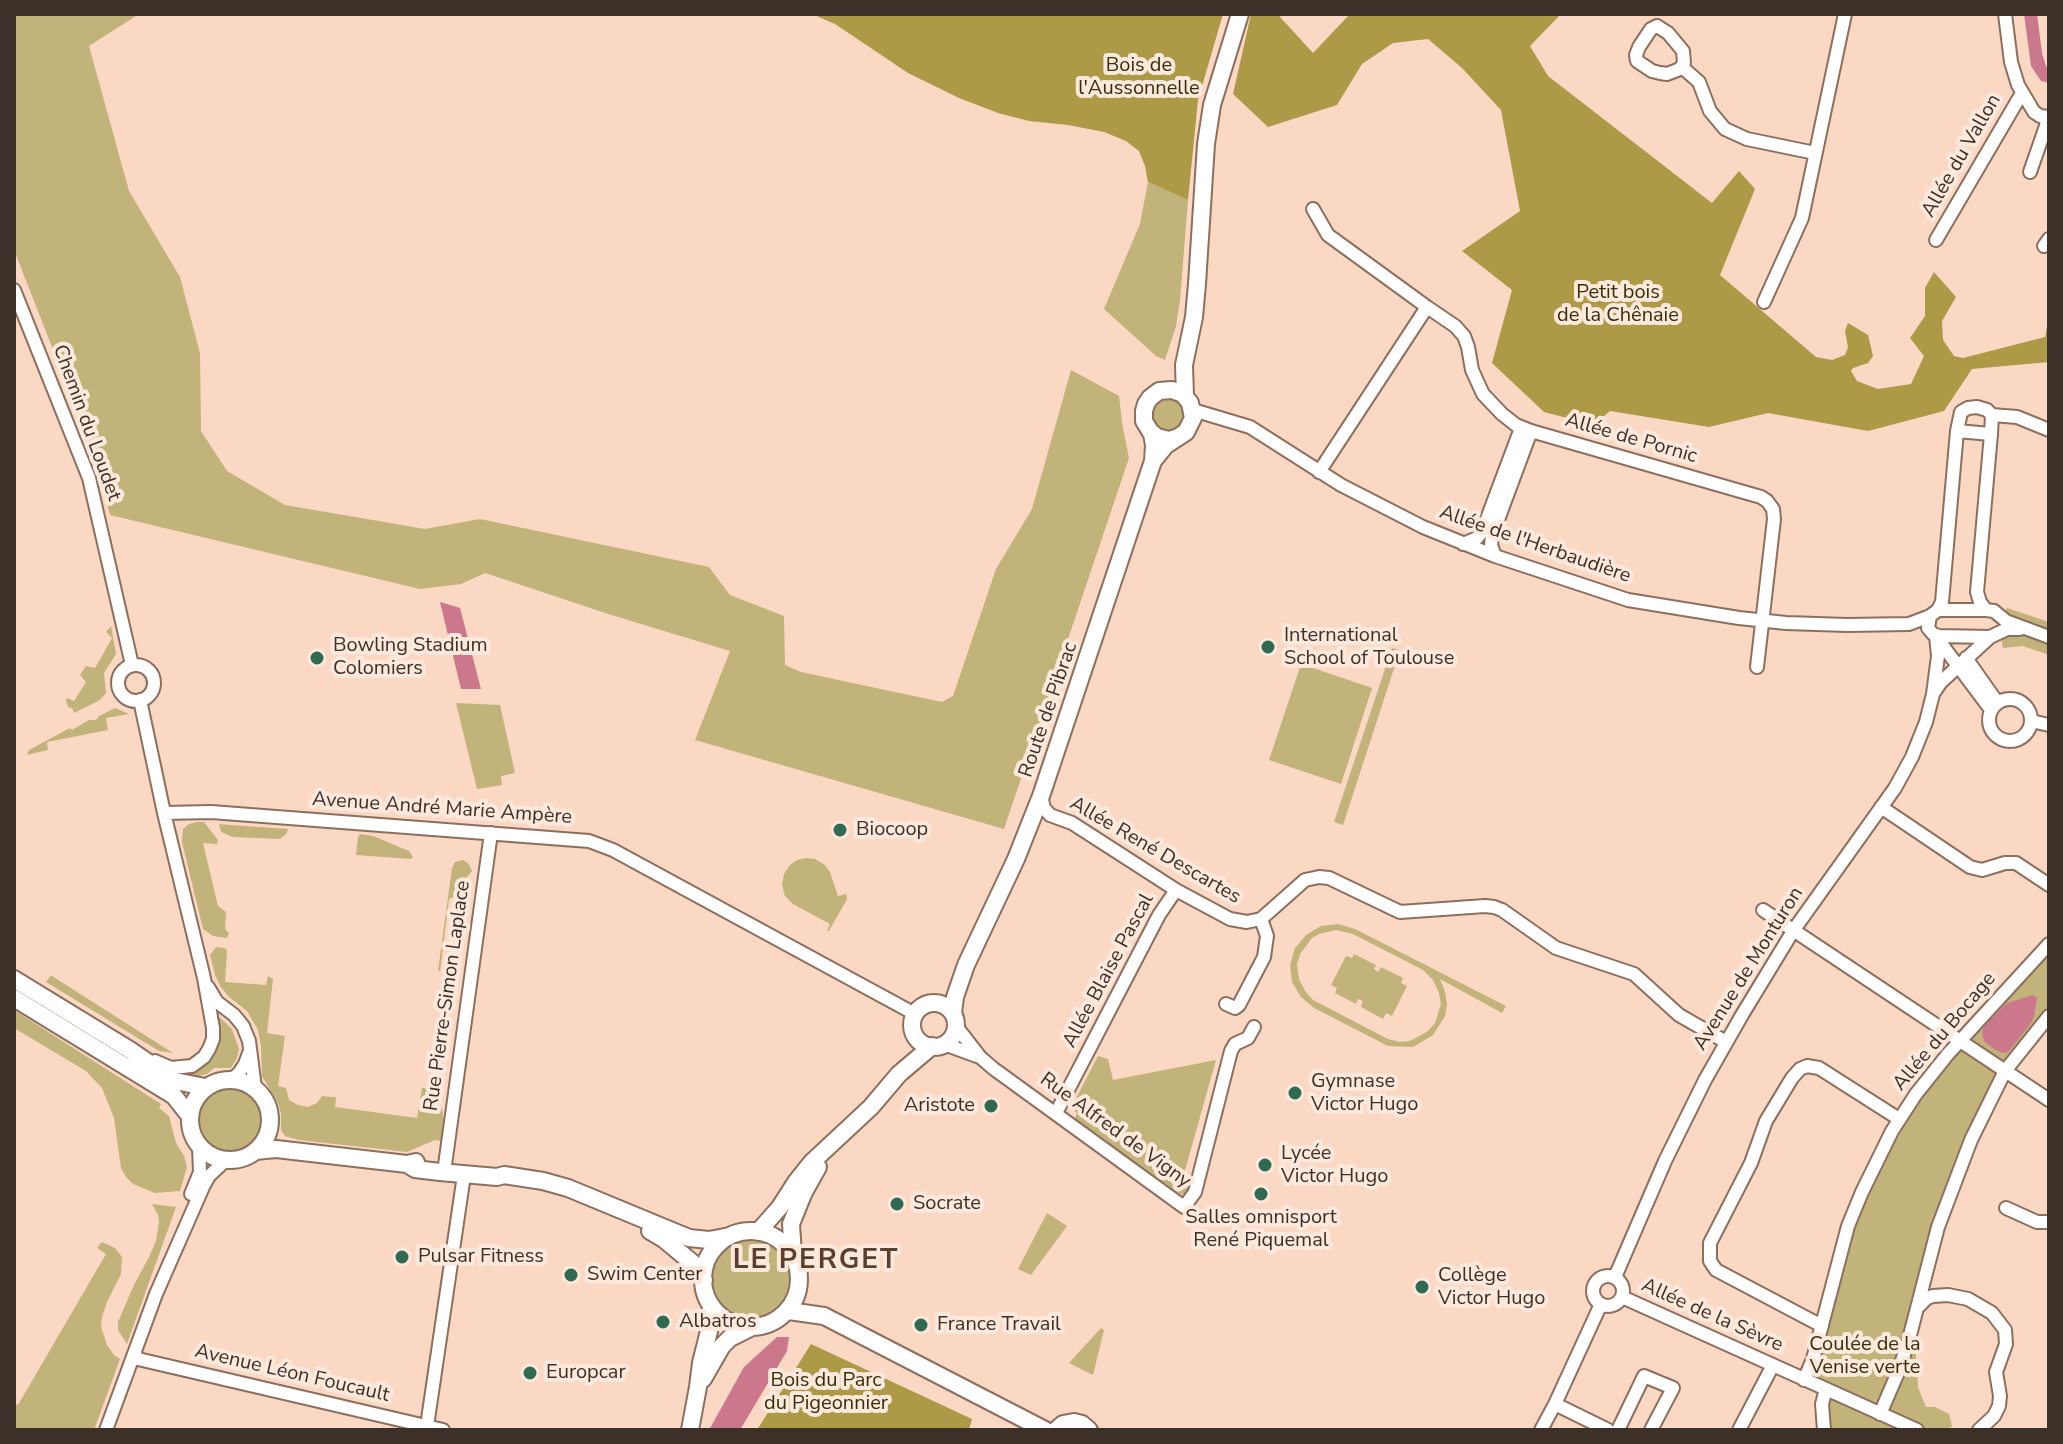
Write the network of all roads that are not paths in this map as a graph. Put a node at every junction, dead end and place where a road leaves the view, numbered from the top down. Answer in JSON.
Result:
{"nodes":[{"id":1,"x":1240,"y":14,"type":"edge"},
{"id":2,"x":1845,"y":14,"type":"edge"},
{"id":3,"x":2005,"y":14,"type":"edge"},
{"id":4,"x":1683,"y":68,"type":"dead end"},
{"id":5,"x":2022,"y":93,"type":"junction"},
{"id":6,"x":2048,"y":117,"type":"edge"},
{"id":7,"x":1815,"y":153,"type":"junction"},
{"id":8,"x":2030,"y":172,"type":"dead end"},
{"id":9,"x":1313,"y":209,"type":"dead end"},
{"id":10,"x":1936,"y":240,"type":"dead end"},
{"id":11,"x":14,"y":290,"type":"edge"},
{"id":12,"x":1764,"y":302,"type":"dead end"},
{"id":13,"x":1427,"y":307,"type":"junction"},
{"id":14,"x":28,"y":323,"type":"junction"},
{"id":15,"x":14,"y":328,"type":"edge"},
{"id":16,"x":1184,"y":365,"type":"junction"},
{"id":17,"x":1166,"y":390,"type":"junction"},
{"id":18,"x":1190,"y":411,"type":"junction"},
{"id":19,"x":1992,"y":415,"type":"junction"},
{"id":20,"x":1526,"y":429,"type":"junction"},
{"id":21,"x":2049,"y":430,"type":"edge"},
{"id":22,"x":1957,"y":431,"type":"junction"},
{"id":23,"x":1152,"y":434,"type":"junction"},
{"id":24,"x":1991,"y":434,"type":"junction"},
{"id":25,"x":1175,"y":438,"type":"junction"},
{"id":26,"x":1153,"y":461,"type":"junction"},
{"id":27,"x":1319,"y":472,"type":"junction"},
{"id":28,"x":1463,"y":544,"type":"junction"},
{"id":29,"x":1495,"y":556,"type":"junction"},
{"id":30,"x":1986,"y":610,"type":"junction"},
{"id":31,"x":1934,"y":613,"type":"junction"},
{"id":32,"x":1763,"y":620,"type":"junction"},
{"id":33,"x":1909,"y":624,"type":"junction"},
{"id":34,"x":1997,"y":629,"type":"junction"},
{"id":35,"x":1935,"y":634,"type":"junction"},
{"id":36,"x":2049,"y":637,"type":"edge"},
{"id":37,"x":1962,"y":662,"type":"junction"},
{"id":38,"x":132,"y":665,"type":"junction"},
{"id":39,"x":1757,"y":667,"type":"dead end"},
{"id":40,"x":1933,"y":694,"type":"junction"},
{"id":41,"x":140,"y":700,"type":"junction"},
{"id":42,"x":1994,"y":706,"type":"junction"},
{"id":43,"x":2031,"y":721,"type":"junction"},
{"id":44,"x":2049,"y":725,"type":"edge"},
{"id":45,"x":1041,"y":796,"type":"junction"},
{"id":46,"x":1881,"y":807,"type":"junction"},
{"id":47,"x":164,"y":813,"type":"junction"},
{"id":48,"x":491,"y":833,"type":"junction"},
{"id":49,"x":2049,"y":885,"type":"edge"},
{"id":50,"x":1176,"y":890,"type":"junction"},
{"id":51,"x":1763,"y":910,"type":"dead end"},
{"id":52,"x":1261,"y":919,"type":"junction"},
{"id":53,"x":1793,"y":931,"type":"junction"},
{"id":54,"x":2049,"y":944,"type":"edge"},
{"id":55,"x":966,"y":965,"type":"junction"},
{"id":56,"x":204,"y":978,"type":"junction"},
{"id":57,"x":14,"y":979,"type":"edge"},
{"id":58,"x":14,"y":998,"type":"edge"},
{"id":59,"x":935,"y":1003,"type":"junction"},
{"id":60,"x":1226,"y":1004,"type":"dead end"},
{"id":61,"x":915,"y":1014,"type":"junction"},
{"id":62,"x":2049,"y":1016,"type":"edge"},
{"id":63,"x":954,"y":1020,"type":"junction"},
{"id":64,"x":1254,"y":1027,"type":"dead end"},
{"id":65,"x":914,"y":1032,"type":"junction"},
{"id":66,"x":1960,"y":1041,"type":"junction"},
{"id":67,"x":1726,"y":1042,"type":"junction"},
{"id":68,"x":938,"y":1045,"type":"junction"},
{"id":69,"x":130,"y":1050,"type":"junction"},
{"id":70,"x":250,"y":1050,"type":"junction"},
{"id":71,"x":980,"y":1057,"type":"junction"},
{"id":72,"x":2005,"y":1071,"type":"junction"},
{"id":73,"x":899,"y":1074,"type":"junction"},
{"id":74,"x":232,"y":1079,"type":"junction"},
{"id":75,"x":205,"y":1087,"type":"junction"},
{"id":76,"x":255,"y":1088,"type":"junction"},
{"id":77,"x":2049,"y":1100,"type":"edge"},
{"id":78,"x":1056,"y":1113,"type":"junction"},
{"id":79,"x":189,"y":1115,"type":"junction"},
{"id":80,"x":1899,"y":1119,"type":"junction"},
{"id":81,"x":269,"y":1129,"type":"junction"},
{"id":82,"x":199,"y":1147,"type":"junction"},
{"id":83,"x":255,"y":1151,"type":"junction"},
{"id":84,"x":299,"y":1151,"type":"junction"},
{"id":85,"x":819,"y":1157,"type":"junction"},
{"id":86,"x":226,"y":1160,"type":"junction"},
{"id":87,"x":407,"y":1164,"type":"junction"},
{"id":88,"x":445,"y":1165,"type":"junction"},
{"id":89,"x":464,"y":1175,"type":"junction"},
{"id":90,"x":504,"y":1175,"type":"junction"},
{"id":91,"x":608,"y":1204,"type":"junction"},
{"id":92,"x":2006,"y":1208,"type":"dead end"},
{"id":93,"x":2049,"y":1222,"type":"edge"},
{"id":94,"x":758,"y":1232,"type":"junction"},
{"id":95,"x":730,"y":1236,"type":"junction"},
{"id":96,"x":793,"y":1255,"type":"junction"},
{"id":97,"x":1615,"y":1277,"type":"junction"},
{"id":98,"x":704,"y":1280,"type":"junction"},
{"id":99,"x":800,"y":1281,"type":"junction"},
{"id":100,"x":156,"y":1294,"type":"junction"},
{"id":101,"x":1622,"y":1297,"type":"junction"},
{"id":102,"x":1601,"y":1304,"type":"junction"},
{"id":103,"x":711,"y":1305,"type":"junction"},
{"id":104,"x":1917,"y":1308,"type":"junction"},
{"id":105,"x":789,"y":1311,"type":"junction"},
{"id":106,"x":824,"y":1316,"type":"junction"},
{"id":107,"x":1822,"y":1326,"type":"junction"},
{"id":108,"x":750,"y":1328,"type":"junction"},
{"id":109,"x":135,"y":1354,"type":"junction"},
{"id":110,"x":1773,"y":1365,"type":"junction"},
{"id":111,"x":1804,"y":1380,"type":"junction"},
{"id":112,"x":698,"y":1387,"type":"junction"},
{"id":113,"x":1826,"y":1389,"type":"junction"},
{"id":114,"x":1555,"y":1404,"type":"junction"},
{"id":115,"x":1880,"y":1414,"type":"junction"},
{"id":116,"x":427,"y":1426,"type":"junction"},
{"id":117,"x":106,"y":1430,"type":"edge"},
{"id":118,"x":443,"y":1430,"type":"edge"},
{"id":119,"x":690,"y":1430,"type":"edge"},
{"id":120,"x":1045,"y":1430,"type":"edge"},
{"id":121,"x":1056,"y":1430,"type":"edge"},
{"id":122,"x":1089,"y":1430,"type":"edge"},
{"id":123,"x":1541,"y":1430,"type":"edge"},
{"id":124,"x":1608,"y":1430,"type":"edge"},
{"id":125,"x":1618,"y":1430,"type":"edge"},
{"id":126,"x":1651,"y":1430,"type":"edge"},
{"id":127,"x":1739,"y":1430,"type":"edge"},
{"id":128,"x":1824,"y":1430,"type":"edge"},
{"id":129,"x":1917,"y":1430,"type":"edge"},
{"id":130,"x":1979,"y":1430,"type":"edge"}],
"edges":[{"from":1,"to":16,"type":"main road"},
{"from":2,"to":7,"type":"street"},
{"from":3,"to":5,"type":"street","name":"Allée du Vallon"},
{"from":4,"to":7,"type":"street"},
{"from":5,"to":6,"type":"street","name":"Allée du Vallon"},
{"from":5,"to":10,"type":"street","name":"Allée du Vallon"},
{"from":6,"to":8,"type":"street"},
{"from":7,"to":12,"type":"street"},
{"from":9,"to":13,"type":"street","name":"Allée de Pornic"},
{"from":11,"to":14,"type":"street","name":"Chemin du Loudet"},
{"from":13,"to":20,"type":"street","name":"Allée de Pornic"},
{"from":13,"to":27,"type":"street"},
{"from":14,"to":15,"type":"street"},
{"from":14,"to":38,"type":"street","name":"Chemin du Loudet"},
{"from":16,"to":17,"type":"main road"},
{"from":16,"to":18,"type":"main road"},
{"from":17,"to":18,"type":"main road"},
{"from":17,"to":23,"type":"main road"},
{"from":18,"to":25,"type":"main road"},
{"from":18,"to":27,"type":"street","name":"Allée de l'Herbaudière"},
{"from":19,"to":21,"type":"street"},
{"from":19,"to":22,"type":"street"},
{"from":19,"to":24,"type":"street"},
{"from":20,"to":28,"type":"street"},
{"from":20,"to":29,"type":"street"},
{"from":20,"to":32,"type":"street","name":"Allée de Pornic"},
{"from":22,"to":24,"type":"street"},
{"from":22,"to":31,"type":"street","name":"Avenue de Monturon"},
{"from":23,"to":25,"type":"main road"},
{"from":23,"to":26,"type":"main road","name":"Route de Pibrac"},
{"from":24,"to":30,"type":"street"},
{"from":25,"to":26,"type":"main road","name":"Route de Pibrac"},
{"from":26,"to":45,"type":"main road","name":"Route de Pibrac"},
{"from":27,"to":28,"type":"street","name":"Allée de l'Herbaudière"},
{"from":28,"to":29,"type":"street","name":"Allée de l'Herbaudière"},
{"from":29,"to":32,"type":"street","name":"Allée de l'Herbaudière"},
{"from":30,"to":31,"type":"street"},
{"from":30,"to":34,"type":"street"},
{"from":31,"to":33,"type":"street","name":"Allée de l'Herbaudière"},
{"from":31,"to":35,"type":"street","name":"Avenue de Monturon"},
{"from":32,"to":33,"type":"street","name":"Allée de l'Herbaudière"},
{"from":32,"to":39,"type":"street"},
{"from":33,"to":35,"type":"street","name":"Allée de l'Herbaudière"},
{"from":34,"to":35,"type":"street","name":"Allée de l'Herbaudière"},
{"from":34,"to":36,"type":"street"},
{"from":34,"to":37,"type":"street","name":"Avenue de Monturon"},
{"from":35,"to":37,"type":"street"},
{"from":35,"to":40,"type":"street","name":"Avenue de Monturon"},
{"from":37,"to":40,"type":"street","name":"Avenue de Monturon"},
{"from":37,"to":42,"type":"street"},
{"from":38,"to":41,"type":"street"},
{"from":38,"to":41,"type":"street"},
{"from":40,"to":46,"type":"street","name":"Avenue de Monturon"},
{"from":41,"to":47,"type":"street"},
{"from":42,"to":43,"type":"street"},
{"from":42,"to":43,"type":"street"},
{"from":43,"to":44,"type":"street"},
{"from":45,"to":50,"type":"street","name":"Allée René Descartes"},
{"from":45,"to":55,"type":"main road","name":"Route de Pibrac"},
{"from":46,"to":49,"type":"street"},
{"from":46,"to":53,"type":"street","name":"Avenue de Monturon"},
{"from":47,"to":48,"type":"street","name":"Avenue André Marie Ampère"},
{"from":47,"to":56,"type":"street"},
{"from":48,"to":61,"type":"street","name":"Avenue André Marie Ampère"},
{"from":48,"to":88,"type":"street","name":"Rue Pierre-Simon Laplace"},
{"from":50,"to":52,"type":"street","name":"Allée René Descartes"},
{"from":50,"to":78,"type":"street","name":"Allée Blaise Pascal"},
{"from":51,"to":53,"type":"street"},
{"from":52,"to":60,"type":"street"},
{"from":52,"to":67,"type":"street","name":"Allée René Descartes"},
{"from":53,"to":66,"type":"street"},
{"from":53,"to":67,"type":"street","name":"Avenue de Monturon"},
{"from":54,"to":66,"type":"street","name":"Allée du Bocage"},
{"from":55,"to":59,"type":"main road","name":"Route de Pibrac"},
{"from":55,"to":63,"type":"main road","name":"Route de Pibrac"},
{"from":56,"to":69,"type":"street"},
{"from":56,"to":70,"type":"street"},
{"from":57,"to":69,"type":"main road"},
{"from":58,"to":79,"type":"main road"},
{"from":59,"to":61,"type":"main road"},
{"from":59,"to":63,"type":"main road"},
{"from":61,"to":65,"type":"main road"},
{"from":62,"to":72,"type":"street"},
{"from":63,"to":68,"type":"main road"},
{"from":63,"to":71,"type":"street","name":"Rue Alfred de Vigny"},
{"from":64,"to":78,"type":"street","name":"Rue Alfred de Vigny"},
{"from":65,"to":68,"type":"main road"},
{"from":65,"to":73,"type":"main road"},
{"from":66,"to":72,"type":"street"},
{"from":66,"to":80,"type":"street","name":"Allée du Bocage"},
{"from":67,"to":97,"type":"street","name":"Avenue de Monturon"},
{"from":68,"to":71,"type":"street","name":"Rue Alfred de Vigny"},
{"from":68,"to":73,"type":"main road"},
{"from":69,"to":75,"type":"main road"},
{"from":70,"to":74,"type":"street"},
{"from":70,"to":76,"type":"street"},
{"from":71,"to":78,"type":"street","name":"Rue Alfred de Vigny"},
{"from":72,"to":77,"type":"street"},
{"from":72,"to":104,"type":"street"},
{"from":73,"to":85,"type":"main road"},
{"from":74,"to":75,"type":"main road"},
{"from":74,"to":76,"type":"main road"},
{"from":75,"to":79,"type":"main road"},
{"from":76,"to":81,"type":"main road"},
{"from":79,"to":82,"type":"main road"},
{"from":80,"to":107,"type":"street","name":"Allée du Bocage"},
{"from":80,"to":107,"type":"street"},
{"from":81,"to":83,"type":"main road"},
{"from":81,"to":84,"type":"main road"},
{"from":82,"to":86,"type":"main road"},
{"from":82,"to":100,"type":"street"},
{"from":83,"to":84,"type":"main road"},
{"from":83,"to":86,"type":"main road"},
{"from":84,"to":87,"type":"main road"},
{"from":85,"to":94,"type":"main road"},
{"from":85,"to":96,"type":"main road"},
{"from":86,"to":100,"type":"street"},
{"from":87,"to":88,"type":"main road"},
{"from":87,"to":89,"type":"main road"},
{"from":88,"to":90,"type":"main road"},
{"from":89,"to":90,"type":"main road"},
{"from":89,"to":116,"type":"street"},
{"from":90,"to":91,"type":"main road"},
{"from":91,"to":95,"type":"main road"},
{"from":91,"to":98,"type":"main road"},
{"from":92,"to":93,"type":"street"},
{"from":94,"to":95,"type":"main road"},
{"from":94,"to":96,"type":"main road"},
{"from":95,"to":98,"type":"main road"},
{"from":96,"to":99,"type":"main road"},
{"from":97,"to":101,"type":"street"},
{"from":97,"to":102,"type":"street"},
{"from":98,"to":103,"type":"main road"},
{"from":99,"to":105,"type":"main road"},
{"from":99,"to":106,"type":"main road"},
{"from":100,"to":109,"type":"street"},
{"from":101,"to":102,"type":"street"},
{"from":101,"to":110,"type":"street","name":"Allée de la Sèvre"},
{"from":102,"to":114,"type":"street"},
{"from":103,"to":108,"type":"main road"},
{"from":103,"to":112,"type":"main road"},
{"from":104,"to":115,"type":"street"},
{"from":104,"to":130,"type":"street"},
{"from":105,"to":106,"type":"main road"},
{"from":105,"to":108,"type":"main road"},
{"from":106,"to":120,"type":"main road"},
{"from":107,"to":111,"type":"street","name":"Allée du Bocage"},
{"from":108,"to":112,"type":"main road"},
{"from":109,"to":116,"type":"street","name":"Avenue Léon Foucault"},
{"from":109,"to":117,"type":"street"},
{"from":110,"to":111,"type":"street","name":"Allée de la Sèvre"},
{"from":110,"to":127,"type":"street"},
{"from":111,"to":113,"type":"street","name":"Allée de la Sèvre"},
{"from":112,"to":119,"type":"main road"},
{"from":113,"to":115,"type":"street","name":"Allée de la Sèvre"},
{"from":113,"to":128,"type":"street"},
{"from":114,"to":123,"type":"street"},
{"from":114,"to":124,"type":"street"},
{"from":115,"to":129,"type":"street","name":"Allée de la Sèvre"},
{"from":116,"to":118,"type":"street","name":"Avenue Léon Foucault"},
{"from":121,"to":122,"type":"main road"},
{"from":125,"to":126,"type":"street"}]}
